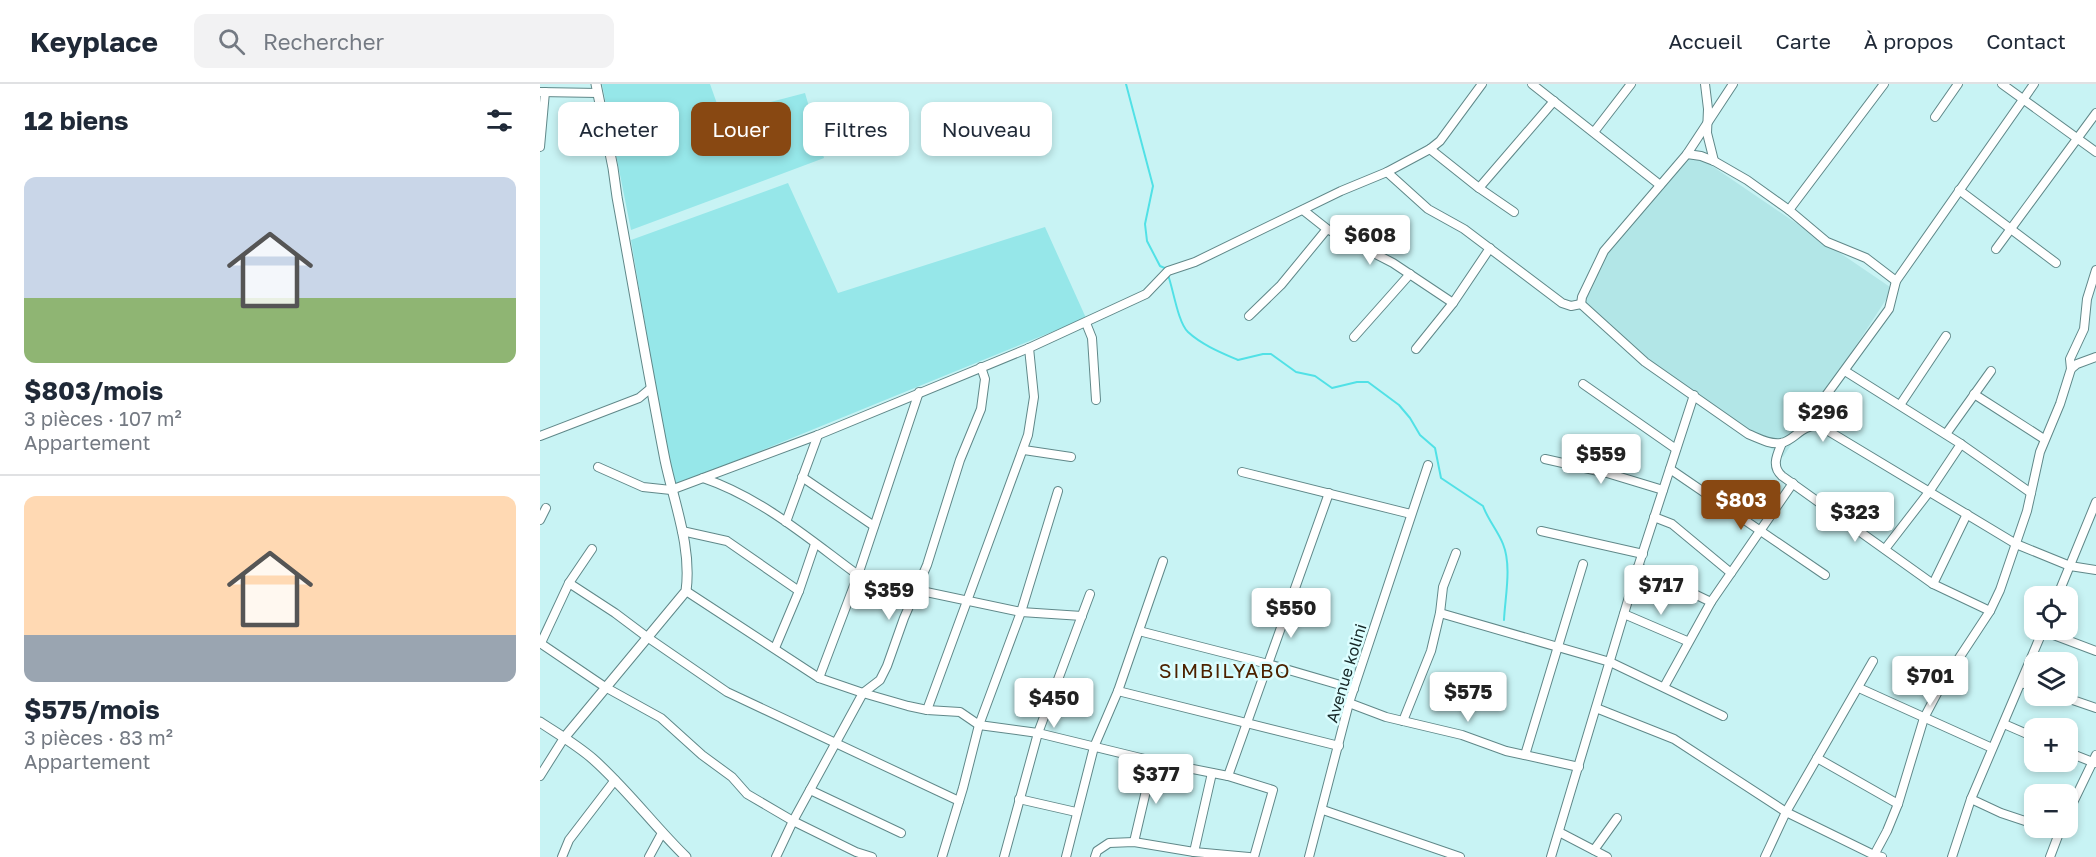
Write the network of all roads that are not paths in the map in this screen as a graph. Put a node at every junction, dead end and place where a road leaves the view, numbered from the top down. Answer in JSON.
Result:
{"nodes":[{"id":1,"x":1482,"y":84,"type":"edge"},
{"id":2,"x":1532,"y":84,"type":"edge"},
{"id":3,"x":1630,"y":84,"type":"edge"},
{"id":4,"x":1705,"y":84,"type":"edge"},
{"id":5,"x":1732,"y":84,"type":"edge"},
{"id":6,"x":1884,"y":84,"type":"edge"},
{"id":7,"x":1958,"y":84,"type":"edge"},
{"id":8,"x":2002,"y":84,"type":"edge"},
{"id":9,"x":2034,"y":84,"type":"edge"},
{"id":10,"x":597,"y":88,"type":"edge"},
{"id":11,"x":543,"y":92,"type":"edge"},
{"id":12,"x":2023,"y":98,"type":"junction"},
{"id":13,"x":1554,"y":101,"type":"junction"},
{"id":14,"x":2096,"y":113,"type":"edge"},
{"id":15,"x":1935,"y":117,"type":"dead end"},
{"id":16,"x":1706,"y":123,"type":"junction"},
{"id":17,"x":1594,"y":132,"type":"junction"},
{"id":18,"x":2077,"y":138,"type":"junction"},
{"id":19,"x":540,"y":147,"type":"edge"},
{"id":20,"x":1430,"y":149,"type":"junction"},
{"id":21,"x":2096,"y":152,"type":"edge"},
{"id":22,"x":1687,"y":154,"type":"junction"},
{"id":23,"x":1714,"y":161,"type":"junction"},
{"id":24,"x":1387,"y":172,"type":"junction"},
{"id":25,"x":1660,"y":185,"type":"junction"},
{"id":26,"x":1479,"y":188,"type":"junction"},
{"id":27,"x":1959,"y":190,"type":"junction"},
{"id":28,"x":1303,"y":210,"type":"junction"},
{"id":29,"x":1789,"y":210,"type":"junction"},
{"id":30,"x":1514,"y":212,"type":"dead end"},
{"id":31,"x":1327,"y":230,"type":"junction"},
{"id":32,"x":2011,"y":230,"type":"junction"},
{"id":33,"x":1490,"y":248,"type":"junction"},
{"id":34,"x":1996,"y":249,"type":"dead end"},
{"id":35,"x":2056,"y":262,"type":"dead end"},
{"id":36,"x":2096,"y":270,"type":"edge"},
{"id":37,"x":1410,"y":274,"type":"junction"},
{"id":38,"x":1896,"y":281,"type":"junction"},
{"id":39,"x":1453,"y":303,"type":"junction"},
{"id":40,"x":1581,"y":304,"type":"junction"},
{"id":41,"x":1249,"y":316,"type":"dead end"},
{"id":42,"x":1086,"y":322,"type":"junction"},
{"id":43,"x":1946,"y":336,"type":"dead end"},
{"id":44,"x":1354,"y":337,"type":"dead end"},
{"id":45,"x":1029,"y":348,"type":"junction"},
{"id":46,"x":1416,"y":349,"type":"dead end"},
{"id":47,"x":2096,"y":357,"type":"edge"},
{"id":48,"x":981,"y":367,"type":"junction"},
{"id":49,"x":2071,"y":369,"type":"junction"},
{"id":50,"x":1845,"y":370,"type":"junction"},
{"id":51,"x":1991,"y":371,"type":"dead end"},
{"id":52,"x":1582,"y":384,"type":"dead end"},
{"id":53,"x":651,"y":388,"type":"junction"},
{"id":54,"x":919,"y":392,"type":"junction"},
{"id":55,"x":1974,"y":394,"type":"junction"},
{"id":56,"x":1694,"y":395,"type":"junction"},
{"id":57,"x":1096,"y":400,"type":"dead end"},
{"id":58,"x":1900,"y":405,"type":"junction"},
{"id":59,"x":1810,"y":425,"type":"junction"},
{"id":60,"x":1946,"y":434,"type":"junction"},
{"id":61,"x":818,"y":435,"type":"junction"},
{"id":62,"x":540,"y":436,"type":"edge"},
{"id":63,"x":2044,"y":439,"type":"junction"},
{"id":64,"x":1782,"y":443,"type":"junction"},
{"id":65,"x":1961,"y":444,"type":"junction"},
{"id":66,"x":1677,"y":449,"type":"junction"},
{"id":67,"x":1024,"y":450,"type":"junction"},
{"id":68,"x":1071,"y":457,"type":"dead end"},
{"id":69,"x":1545,"y":459,"type":"dead end"},
{"id":70,"x":1428,"y":465,"type":"dead end"},
{"id":71,"x":598,"y":467,"type":"dead end"},
{"id":72,"x":1670,"y":469,"type":"junction"},
{"id":73,"x":1242,"y":472,"type":"dead end"},
{"id":74,"x":802,"y":477,"type":"junction"},
{"id":75,"x":703,"y":478,"type":"junction"},
{"id":76,"x":1793,"y":483,"type":"junction"},
{"id":77,"x":671,"y":490,"type":"junction"},
{"id":78,"x":1663,"y":490,"type":"junction"},
{"id":79,"x":1058,"y":491,"type":"dead end"},
{"id":80,"x":1929,"y":492,"type":"junction"},
{"id":81,"x":1329,"y":493,"type":"junction"},
{"id":82,"x":2031,"y":493,"type":"junction"},
{"id":83,"x":2096,"y":502,"type":"edge"},
{"id":84,"x":546,"y":508,"type":"dead end"},
{"id":85,"x":1411,"y":514,"type":"junction"},
{"id":86,"x":1967,"y":514,"type":"junction"},
{"id":87,"x":1654,"y":517,"type":"junction"},
{"id":88,"x":540,"y":520,"type":"edge"},
{"id":89,"x":786,"y":522,"type":"junction"},
{"id":90,"x":874,"y":526,"type":"junction"},
{"id":91,"x":1761,"y":529,"type":"junction"},
{"id":92,"x":682,"y":531,"type":"junction"},
{"id":93,"x":1541,"y":531,"type":"dead end"},
{"id":94,"x":815,"y":544,"type":"junction"},
{"id":95,"x":2016,"y":544,"type":"junction"},
{"id":96,"x":592,"y":549,"type":"dead end"},
{"id":97,"x":1885,"y":549,"type":"junction"},
{"id":98,"x":1456,"y":553,"type":"dead end"},
{"id":99,"x":1643,"y":554,"type":"junction"},
{"id":100,"x":1163,"y":561,"type":"dead end"},
{"id":101,"x":1583,"y":564,"type":"dead end"},
{"id":102,"x":2070,"y":566,"type":"junction"},
{"id":103,"x":1638,"y":567,"type":"junction"},
{"id":104,"x":2096,"y":570,"type":"edge"},
{"id":105,"x":1731,"y":573,"type":"junction"},
{"id":106,"x":858,"y":575,"type":"junction"},
{"id":107,"x":1825,"y":575,"type":"dead end"},
{"id":108,"x":569,"y":583,"type":"junction"},
{"id":109,"x":1933,"y":584,"type":"junction"},
{"id":110,"x":2062,"y":586,"type":"edge"},
{"id":111,"x":686,"y":591,"type":"junction"},
{"id":112,"x":799,"y":591,"type":"junction"},
{"id":113,"x":917,"y":591,"type":"junction"},
{"id":114,"x":1090,"y":594,"type":"dead end"},
{"id":115,"x":969,"y":600,"type":"junction"},
{"id":116,"x":1711,"y":602,"type":"junction"},
{"id":117,"x":1990,"y":610,"type":"junction"},
{"id":118,"x":1021,"y":612,"type":"junction"},
{"id":119,"x":1440,"y":613,"type":"junction"},
{"id":120,"x":1624,"y":614,"type":"junction"},
{"id":121,"x":1082,"y":616,"type":"junction"},
{"id":122,"x":1139,"y":631,"type":"junction"},
{"id":123,"x":646,"y":637,"type":"junction"},
{"id":124,"x":2039,"y":640,"type":"edge"},
{"id":125,"x":2068,"y":640,"type":"edge"},
{"id":126,"x":1687,"y":641,"type":"junction"},
{"id":127,"x":541,"y":643,"type":"edge"},
{"id":128,"x":1557,"y":647,"type":"junction"},
{"id":129,"x":775,"y":648,"type":"junction"},
{"id":130,"x":2096,"y":651,"type":"edge"},
{"id":131,"x":1873,"y":661,"type":"dead end"},
{"id":132,"x":1610,"y":662,"type":"junction"},
{"id":133,"x":1268,"y":664,"type":"junction"},
{"id":134,"x":819,"y":678,"type":"junction"},
{"id":135,"x":2021,"y":683,"type":"junction"},
{"id":136,"x":2024,"y":684,"type":"edge"},
{"id":137,"x":605,"y":687,"type":"junction"},
{"id":138,"x":1664,"y":687,"type":"junction"},
{"id":139,"x":1859,"y":688,"type":"junction"},
{"id":140,"x":1354,"y":689,"type":"junction"},
{"id":141,"x":1118,"y":692,"type":"junction"},
{"id":142,"x":863,"y":693,"type":"junction"},
{"id":143,"x":2078,"y":702,"type":"edge"},
{"id":144,"x":1349,"y":703,"type":"junction"},
{"id":145,"x":1596,"y":708,"type":"junction"},
{"id":146,"x":2096,"y":708,"type":"edge"},
{"id":147,"x":927,"y":710,"type":"junction"},
{"id":148,"x":1723,"y":716,"type":"dead end"},
{"id":149,"x":1924,"y":718,"type":"junction"},
{"id":150,"x":1403,"y":721,"type":"junction"},
{"id":151,"x":540,"y":722,"type":"edge"},
{"id":152,"x":1245,"y":722,"type":"junction"},
{"id":153,"x":2004,"y":724,"type":"junction"},
{"id":154,"x":979,"y":725,"type":"junction"},
{"id":155,"x":1038,"y":733,"type":"junction"},
{"id":156,"x":2024,"y":733,"type":"edge"},
{"id":157,"x":564,"y":738,"type":"junction"},
{"id":158,"x":837,"y":744,"type":"junction"},
{"id":159,"x":1339,"y":746,"type":"junction"},
{"id":160,"x":1094,"y":747,"type":"junction"},
{"id":161,"x":1992,"y":748,"type":"junction"},
{"id":162,"x":1526,"y":755,"type":"junction"},
{"id":163,"x":2078,"y":755,"type":"edge"},
{"id":164,"x":1818,"y":759,"type":"junction"},
{"id":165,"x":2095,"y":760,"type":"edge"},
{"id":166,"x":1153,"y":761,"type":"junction"},
{"id":167,"x":1579,"y":767,"type":"junction"},
{"id":168,"x":1212,"y":773,"type":"junction"},
{"id":169,"x":540,"y":776,"type":"edge"},
{"id":170,"x":1228,"y":776,"type":"junction"},
{"id":171,"x":615,"y":780,"type":"junction"},
{"id":172,"x":810,"y":790,"type":"junction"},
{"id":173,"x":2078,"y":793,"type":"edge"},
{"id":174,"x":1019,"y":799,"type":"junction"},
{"id":175,"x":1971,"y":799,"type":"junction"},
{"id":176,"x":959,"y":801,"type":"junction"},
{"id":177,"x":1898,"y":804,"type":"junction"},
{"id":178,"x":1323,"y":810,"type":"junction"},
{"id":179,"x":1076,"y":812,"type":"junction"},
{"id":180,"x":1786,"y":812,"type":"junction"},
{"id":181,"x":1617,"y":818,"type":"dead end"},
{"id":182,"x":793,"y":821,"type":"junction"},
{"id":183,"x":2024,"y":821,"type":"edge"},
{"id":184,"x":1559,"y":832,"type":"junction"},
{"id":185,"x":662,"y":833,"type":"junction"},
{"id":186,"x":901,"y":833,"type":"dead end"},
{"id":187,"x":2057,"y":838,"type":"edge"},
{"id":188,"x":1134,"y":842,"type":"junction"},
{"id":189,"x":1594,"y":850,"type":"junction"},
{"id":190,"x":1194,"y":852,"type":"junction"},
{"id":191,"x":1876,"y":856,"type":"edge"},
{"id":192,"x":562,"y":857,"type":"edge"},
{"id":193,"x":649,"y":857,"type":"edge"},
{"id":194,"x":686,"y":857,"type":"edge"},
{"id":195,"x":776,"y":857,"type":"edge"},
{"id":196,"x":872,"y":857,"type":"edge"},
{"id":197,"x":942,"y":857,"type":"edge"},
{"id":198,"x":1004,"y":857,"type":"edge"},
{"id":199,"x":1065,"y":857,"type":"edge"},
{"id":200,"x":1095,"y":857,"type":"edge"},
{"id":201,"x":1249,"y":857,"type":"edge"},
{"id":202,"x":1254,"y":857,"type":"edge"},
{"id":203,"x":1309,"y":857,"type":"edge"},
{"id":204,"x":1460,"y":857,"type":"edge"},
{"id":205,"x":1551,"y":857,"type":"edge"},
{"id":206,"x":1607,"y":857,"type":"edge"},
{"id":207,"x":1765,"y":857,"type":"edge"},
{"id":208,"x":1952,"y":857,"type":"edge"},
{"id":209,"x":2050,"y":857,"type":"edge"}],
"edges":[{"from":1,"to":20,"type":"street"},
{"from":2,"to":13,"type":"street"},
{"from":3,"to":17,"type":"street"},
{"from":4,"to":16,"type":"street"},
{"from":5,"to":16,"type":"street"},
{"from":6,"to":29,"type":"street"},
{"from":7,"to":15,"type":"street"},
{"from":8,"to":12,"type":"street"},
{"from":9,"to":12,"type":"street"},
{"from":10,"to":11,"type":"street"},
{"from":10,"to":53,"type":"street"},
{"from":11,"to":19,"type":"street"},
{"from":12,"to":18,"type":"street"},
{"from":12,"to":27,"type":"street"},
{"from":13,"to":17,"type":"street"},
{"from":13,"to":26,"type":"street"},
{"from":14,"to":18,"type":"street"},
{"from":16,"to":22,"type":"street"},
{"from":16,"to":23,"type":"street"},
{"from":17,"to":25,"type":"street"},
{"from":18,"to":21,"type":"street"},
{"from":18,"to":32,"type":"street"},
{"from":20,"to":24,"type":"street"},
{"from":20,"to":26,"type":"street"},
{"from":22,"to":23,"type":"street"},
{"from":22,"to":25,"type":"street"},
{"from":23,"to":29,"type":"street"},
{"from":24,"to":28,"type":"street"},
{"from":24,"to":33,"type":"street"},
{"from":25,"to":40,"type":"street"},
{"from":26,"to":30,"type":"street"},
{"from":27,"to":32,"type":"street"},
{"from":27,"to":38,"type":"street"},
{"from":28,"to":31,"type":"street"},
{"from":28,"to":42,"type":"street"},
{"from":29,"to":38,"type":"street"},
{"from":31,"to":37,"type":"street"},
{"from":31,"to":41,"type":"street"},
{"from":32,"to":34,"type":"street"},
{"from":32,"to":35,"type":"street"},
{"from":33,"to":39,"type":"street"},
{"from":33,"to":40,"type":"street"},
{"from":36,"to":49,"type":"street"},
{"from":37,"to":39,"type":"street"},
{"from":37,"to":44,"type":"street"},
{"from":38,"to":50,"type":"street"},
{"from":39,"to":46,"type":"street"},
{"from":40,"to":56,"type":"street"},
{"from":42,"to":45,"type":"street"},
{"from":42,"to":57,"type":"street"},
{"from":43,"to":58,"type":"street"},
{"from":45,"to":48,"type":"street"},
{"from":45,"to":67,"type":"street"},
{"from":47,"to":49,"type":"street"},
{"from":48,"to":54,"type":"street"},
{"from":48,"to":113,"type":"street"},
{"from":49,"to":63,"type":"street"},
{"from":50,"to":58,"type":"street"},
{"from":50,"to":59,"type":"street"},
{"from":51,"to":55,"type":"street"},
{"from":52,"to":66,"type":"street"},
{"from":53,"to":62,"type":"street"},
{"from":53,"to":77,"type":"street"},
{"from":54,"to":61,"type":"street"},
{"from":54,"to":90,"type":"street"},
{"from":55,"to":60,"type":"street"},
{"from":55,"to":63,"type":"street"},
{"from":56,"to":64,"type":"street"},
{"from":56,"to":66,"type":"street"},
{"from":58,"to":60,"type":"street"},
{"from":59,"to":64,"type":"street"},
{"from":59,"to":80,"type":"street"},
{"from":60,"to":65,"type":"street"},
{"from":61,"to":74,"type":"street"},
{"from":61,"to":75,"type":"street"},
{"from":63,"to":82,"type":"street"},
{"from":64,"to":76,"type":"street"},
{"from":65,"to":80,"type":"street"},
{"from":65,"to":82,"type":"street"},
{"from":66,"to":72,"type":"street"},
{"from":67,"to":68,"type":"street"},
{"from":67,"to":115,"type":"street"},
{"from":69,"to":78,"type":"street"},
{"from":70,"to":85,"type":"street","name":"Avenue kolini"},
{"from":71,"to":77,"type":"street"},
{"from":72,"to":78,"type":"street"},
{"from":72,"to":91,"type":"street"},
{"from":73,"to":81,"type":"street"},
{"from":74,"to":89,"type":"street"},
{"from":74,"to":90,"type":"street"},
{"from":75,"to":77,"type":"street"},
{"from":75,"to":89,"type":"street"},
{"from":76,"to":91,"type":"street"},
{"from":76,"to":97,"type":"street"},
{"from":77,"to":92,"type":"street"},
{"from":78,"to":87,"type":"street"},
{"from":79,"to":118,"type":"street"},
{"from":80,"to":86,"type":"street"},
{"from":80,"to":97,"type":"street"},
{"from":81,"to":85,"type":"street"},
{"from":81,"to":133,"type":"street"},
{"from":82,"to":95,"type":"street"},
{"from":83,"to":102,"type":"street"},
{"from":84,"to":88,"type":"street"},
{"from":85,"to":140,"type":"street","name":"Avenue kolini"},
{"from":86,"to":95,"type":"street"},
{"from":86,"to":109,"type":"street"},
{"from":87,"to":99,"type":"street"},
{"from":87,"to":105,"type":"street"},
{"from":89,"to":94,"type":"street"},
{"from":90,"to":106,"type":"street"},
{"from":91,"to":105,"type":"street"},
{"from":91,"to":107,"type":"street"},
{"from":92,"to":111,"type":"street"},
{"from":92,"to":112,"type":"street"},
{"from":93,"to":99,"type":"street"},
{"from":94,"to":106,"type":"street"},
{"from":94,"to":112,"type":"street"},
{"from":95,"to":102,"type":"street"},
{"from":95,"to":117,"type":"street"},
{"from":96,"to":108,"type":"street"},
{"from":97,"to":109,"type":"street"},
{"from":98,"to":119,"type":"street"},
{"from":99,"to":103,"type":"street"},
{"from":100,"to":122,"type":"street"},
{"from":101,"to":128,"type":"street"},
{"from":102,"to":104,"type":"street"},
{"from":102,"to":110,"type":"street"},
{"from":103,"to":116,"type":"street"},
{"from":103,"to":120,"type":"street"},
{"from":105,"to":116,"type":"street"},
{"from":106,"to":113,"type":"street"},
{"from":106,"to":134,"type":"street"},
{"from":108,"to":123,"type":"street"},
{"from":108,"to":127,"type":"street"},
{"from":109,"to":117,"type":"street"},
{"from":111,"to":123,"type":"street"},
{"from":111,"to":129,"type":"street"},
{"from":112,"to":129,"type":"street"},
{"from":113,"to":115,"type":"street"},
{"from":113,"to":142,"type":"street"},
{"from":114,"to":121,"type":"street"},
{"from":115,"to":118,"type":"street"},
{"from":115,"to":147,"type":"street"},
{"from":116,"to":126,"type":"street"},
{"from":117,"to":149,"type":"street"},
{"from":118,"to":121,"type":"street"},
{"from":118,"to":154,"type":"street"},
{"from":119,"to":128,"type":"street"},
{"from":119,"to":150,"type":"street"},
{"from":120,"to":126,"type":"street"},
{"from":120,"to":132,"type":"street"},
{"from":121,"to":155,"type":"street"},
{"from":122,"to":133,"type":"street"},
{"from":122,"to":141,"type":"street"},
{"from":123,"to":137,"type":"street"},
{"from":123,"to":158,"type":"street"},
{"from":124,"to":135,"type":"street"},
{"from":125,"to":130,"type":"street"},
{"from":126,"to":138,"type":"street"},
{"from":127,"to":137,"type":"street"},
{"from":128,"to":132,"type":"street"},
{"from":128,"to":162,"type":"street"},
{"from":129,"to":134,"type":"street"},
{"from":131,"to":139,"type":"street"},
{"from":132,"to":138,"type":"street"},
{"from":132,"to":145,"type":"street"},
{"from":133,"to":140,"type":"street"},
{"from":133,"to":152,"type":"street"},
{"from":134,"to":142,"type":"street"},
{"from":135,"to":136,"type":"street"},
{"from":135,"to":153,"type":"street"},
{"from":137,"to":157,"type":"street"},
{"from":137,"to":182,"type":"street"},
{"from":138,"to":148,"type":"street"},
{"from":139,"to":149,"type":"street"},
{"from":139,"to":164,"type":"street"},
{"from":140,"to":144,"type":"street","name":"Avenue kolini"},
{"from":141,"to":152,"type":"street"},
{"from":141,"to":160,"type":"street"},
{"from":142,"to":147,"type":"street"},
{"from":142,"to":158,"type":"street"},
{"from":143,"to":146,"type":"street"},
{"from":144,"to":150,"type":"street"},
{"from":144,"to":159,"type":"street","name":"Avenue kolini"},
{"from":145,"to":167,"type":"street"},
{"from":145,"to":180,"type":"street"},
{"from":147,"to":154,"type":"street"},
{"from":149,"to":161,"type":"street"},
{"from":149,"to":177,"type":"street"},
{"from":150,"to":162,"type":"street"},
{"from":151,"to":157,"type":"street"},
{"from":152,"to":159,"type":"street"},
{"from":152,"to":170,"type":"street"},
{"from":153,"to":156,"type":"street"},
{"from":153,"to":161,"type":"street"},
{"from":154,"to":155,"type":"street"},
{"from":154,"to":176,"type":"street"},
{"from":155,"to":160,"type":"street"},
{"from":155,"to":174,"type":"street"},
{"from":157,"to":169,"type":"street"},
{"from":157,"to":171,"type":"street"},
{"from":158,"to":172,"type":"street"},
{"from":158,"to":176,"type":"street"},
{"from":159,"to":178,"type":"street","name":"Avenue kolini"},
{"from":160,"to":166,"type":"street"},
{"from":160,"to":179,"type":"street"},
{"from":161,"to":175,"type":"street"},
{"from":162,"to":167,"type":"street"},
{"from":163,"to":165,"type":"street"},
{"from":164,"to":177,"type":"street"},
{"from":164,"to":180,"type":"street"},
{"from":165,"to":173,"type":"street"},
{"from":166,"to":168,"type":"street"},
{"from":166,"to":188,"type":"street"},
{"from":167,"to":184,"type":"street"},
{"from":168,"to":170,"type":"street"},
{"from":168,"to":190,"type":"street"},
{"from":170,"to":202,"type":"street"},
{"from":171,"to":185,"type":"street"},
{"from":171,"to":192,"type":"street"},
{"from":172,"to":182,"type":"street"},
{"from":172,"to":186,"type":"street"},
{"from":174,"to":179,"type":"street"},
{"from":174,"to":198,"type":"street"},
{"from":175,"to":183,"type":"street"},
{"from":175,"to":208,"type":"street"},
{"from":176,"to":197,"type":"street"},
{"from":177,"to":191,"type":"street"},
{"from":178,"to":203,"type":"street","name":"Avenue kolini"},
{"from":178,"to":204,"type":"street"},
{"from":179,"to":199,"type":"street"},
{"from":180,"to":191,"type":"street"},
{"from":180,"to":207,"type":"street"},
{"from":181,"to":189,"type":"street"},
{"from":182,"to":195,"type":"street"},
{"from":182,"to":196,"type":"street"},
{"from":184,"to":189,"type":"street"},
{"from":184,"to":205,"type":"street"},
{"from":185,"to":193,"type":"street"},
{"from":185,"to":194,"type":"street"},
{"from":187,"to":209,"type":"street"},
{"from":188,"to":190,"type":"street"},
{"from":188,"to":200,"type":"street"},
{"from":189,"to":206,"type":"street"},
{"from":190,"to":201,"type":"street"}]}
